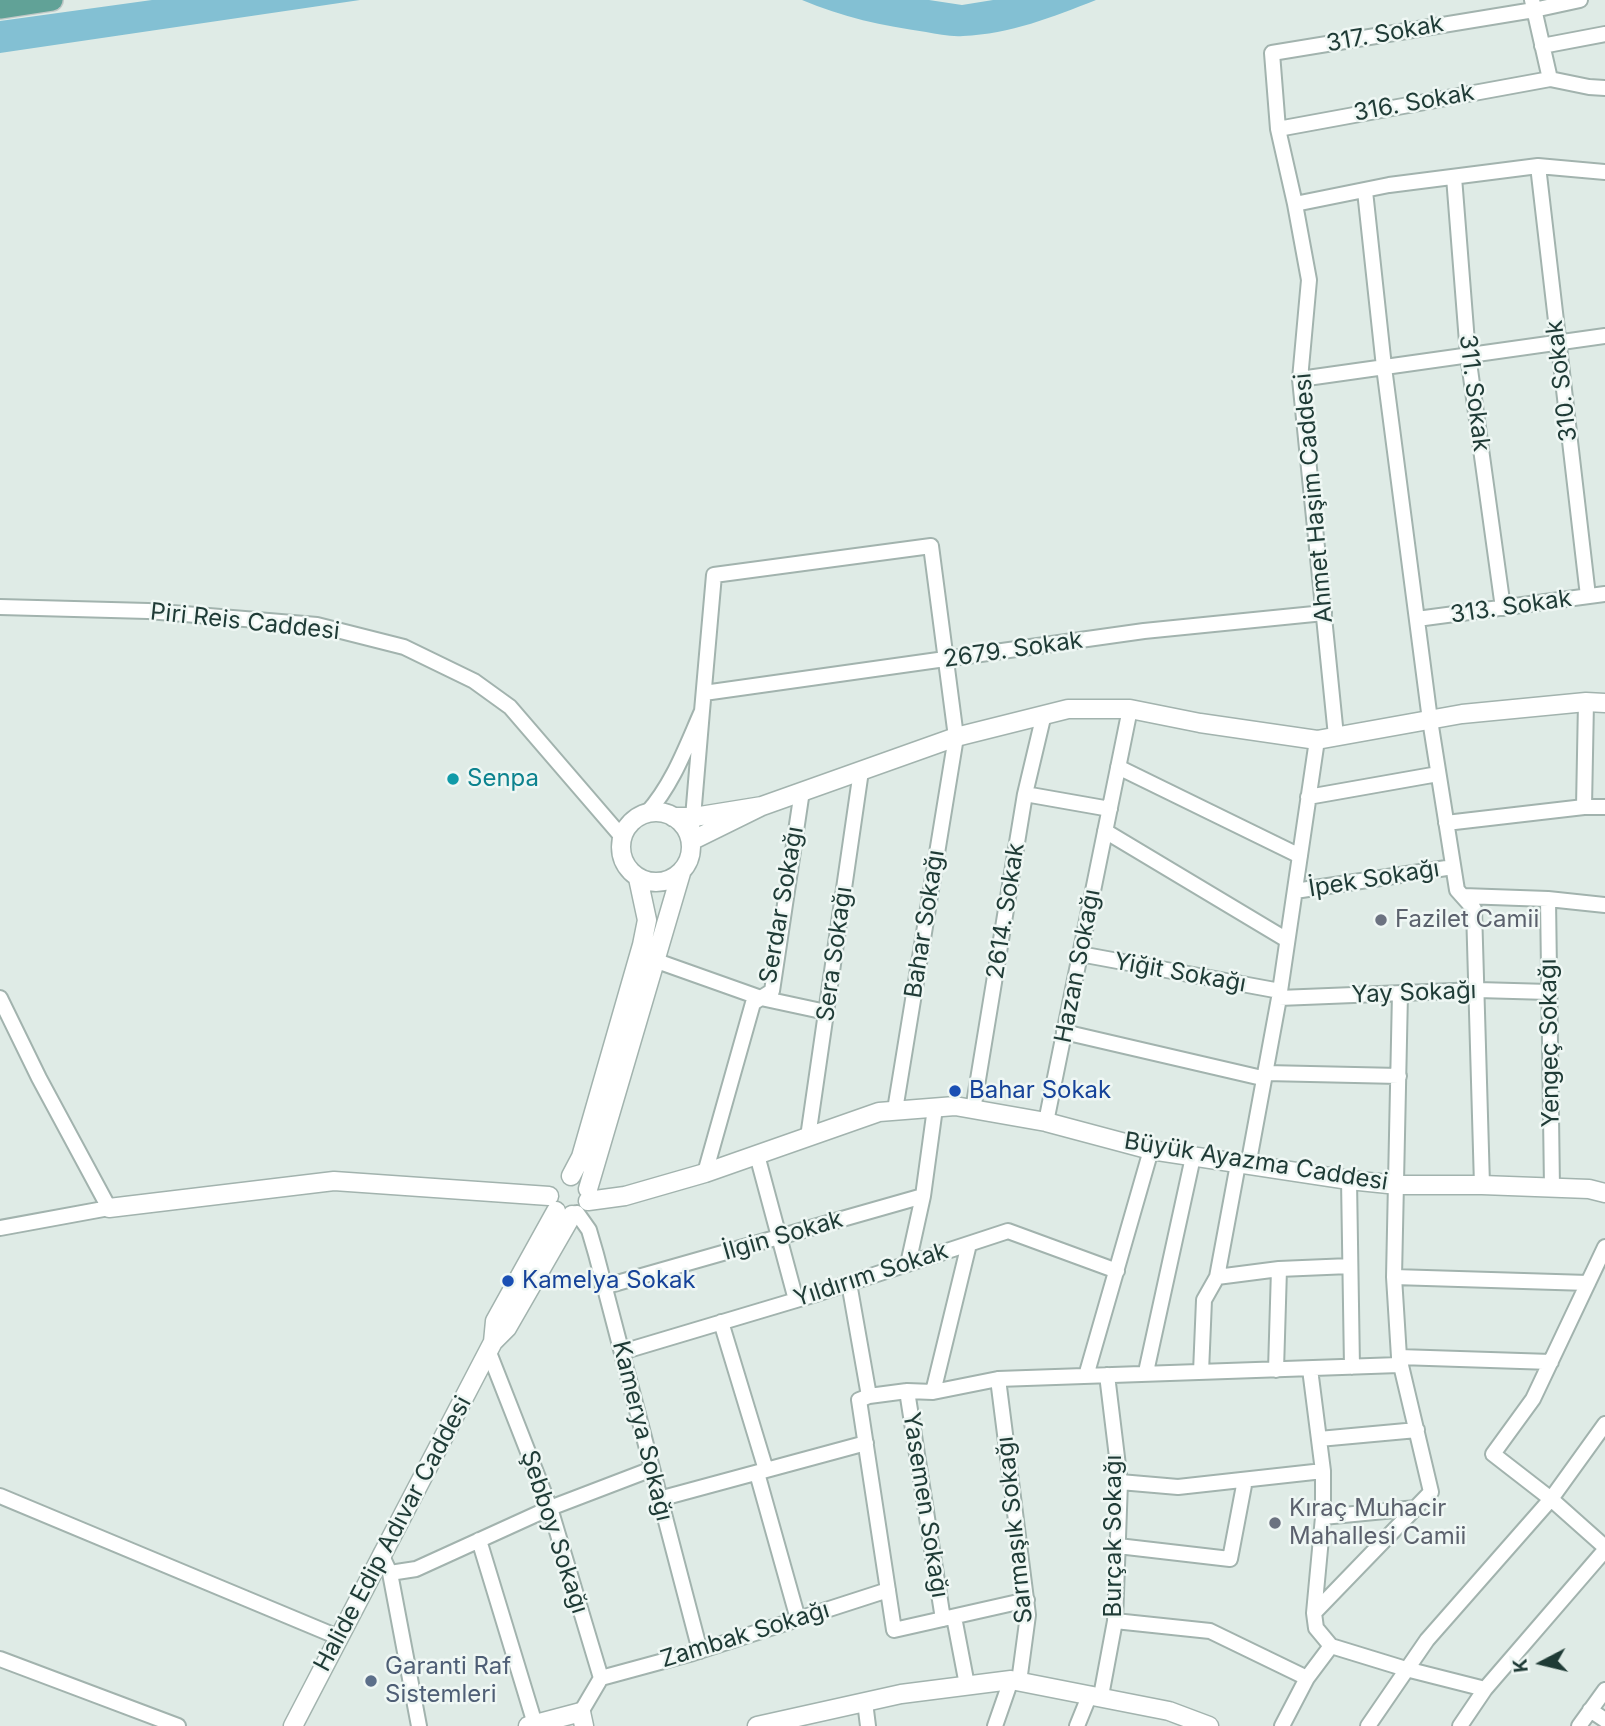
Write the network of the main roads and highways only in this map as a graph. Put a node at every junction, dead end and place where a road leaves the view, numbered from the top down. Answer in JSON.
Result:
{"nodes":[{"id":1,"x":52,"y":0,"type":"edge"},
{"id":2,"x":0,"y":8,"type":"edge"}],
"edges":[{"from":1,"to":2,"type":"main road"}]}
